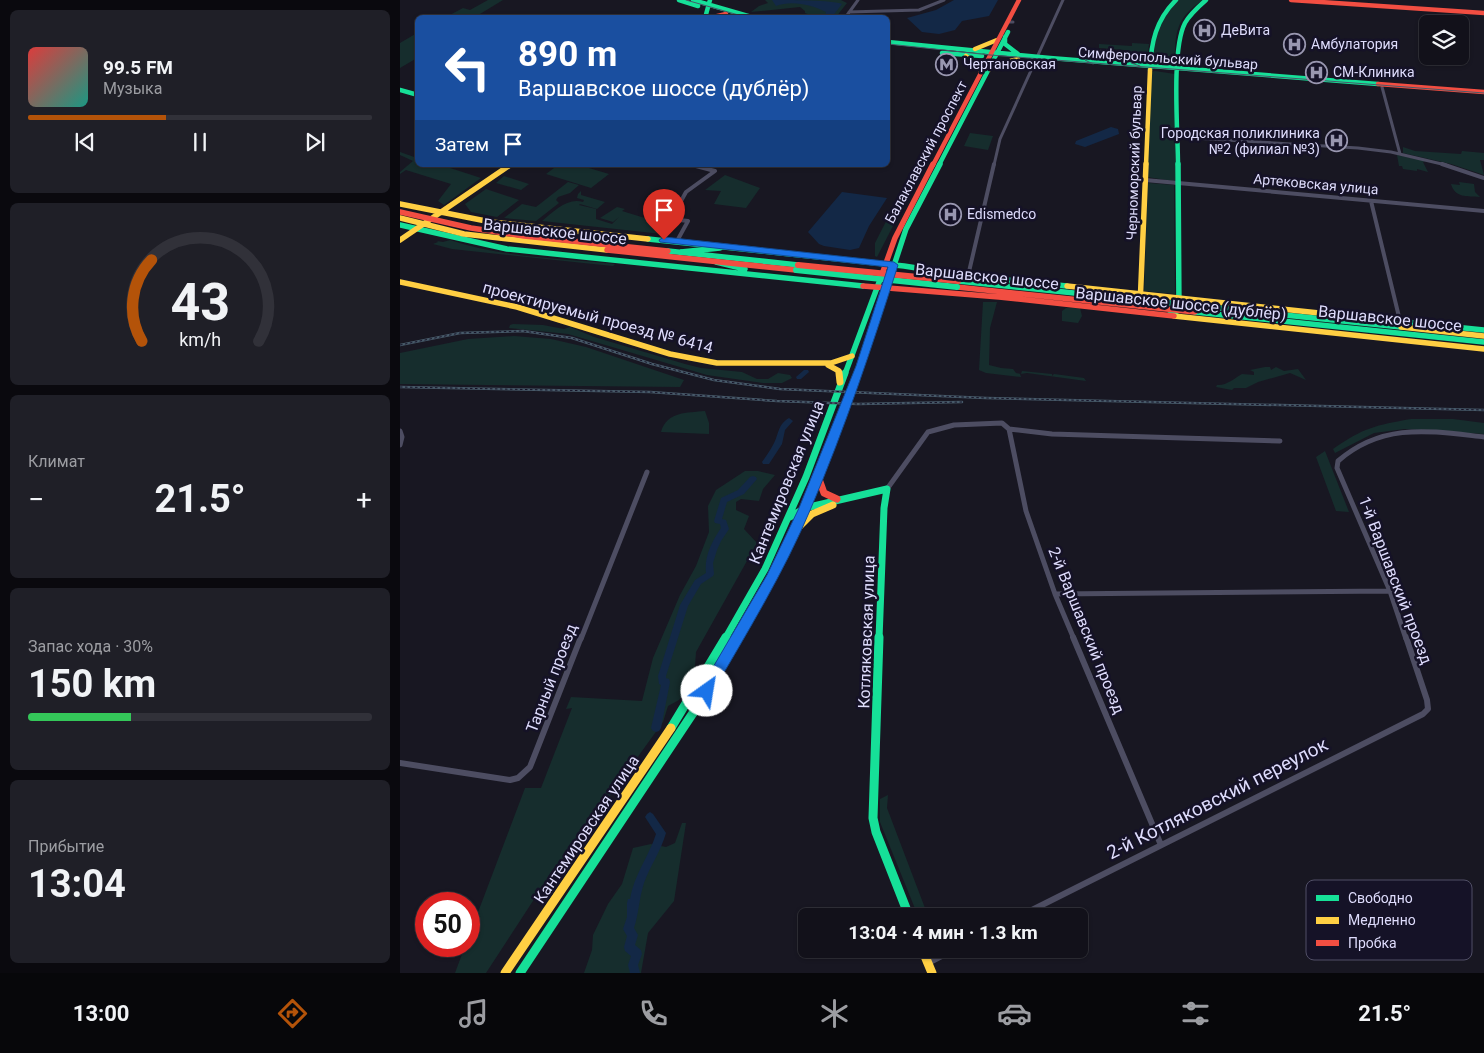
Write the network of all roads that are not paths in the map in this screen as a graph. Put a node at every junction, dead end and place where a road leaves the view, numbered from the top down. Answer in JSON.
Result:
{"nodes":[{"id":1,"x":679,"y":0,"type":"edge"},
{"id":2,"x":693,"y":0,"type":"edge"},
{"id":3,"x":858,"y":0,"type":"edge"},
{"id":4,"x":944,"y":0,"type":"edge"},
{"id":5,"x":1019,"y":0,"type":"edge"},
{"id":6,"x":1024,"y":0,"type":"edge"},
{"id":7,"x":1063,"y":0,"type":"edge"},
{"id":8,"x":1176,"y":0,"type":"edge"},
{"id":9,"x":1206,"y":0,"type":"edge"},
{"id":10,"x":1291,"y":0,"type":"edge"},
{"id":11,"x":709,"y":8,"type":"edge"},
{"id":12,"x":849,"y":12,"type":"junction"},
{"id":13,"x":1484,"y":13,"type":"edge"},
{"id":14,"x":729,"y":15,"type":"edge"},
{"id":15,"x":741,"y":15,"type":"edge"},
{"id":16,"x":847,"y":15,"type":"edge"},
{"id":17,"x":1010,"y":22,"type":"junction"},
{"id":18,"x":1002,"y":37,"type":"junction"},
{"id":19,"x":890,"y":42,"type":"edge"},
{"id":20,"x":890,"y":46,"type":"edge"},
{"id":21,"x":961,"y":52,"type":"junction"},
{"id":22,"x":993,"y":55,"type":"junction"},
{"id":23,"x":1019,"y":57,"type":"junction"},
{"id":24,"x":1038,"y":59,"type":"junction"},
{"id":25,"x":1151,"y":68,"type":"junction"},
{"id":26,"x":985,"y":70,"type":"junction"},
{"id":27,"x":1177,"y":70,"type":"junction"},
{"id":28,"x":1343,"y":83,"type":"junction"},
{"id":29,"x":1382,"y":88,"type":"junction"},
{"id":30,"x":400,"y":90,"type":"edge"},
{"id":31,"x":415,"y":94,"type":"edge"},
{"id":32,"x":1484,"y":94,"type":"edge"},
{"id":33,"x":1178,"y":137,"type":"junction"},
{"id":34,"x":1400,"y":154,"type":"junction"},
{"id":35,"x":507,"y":167,"type":"edge"},
{"id":36,"x":700,"y":167,"type":"edge"},
{"id":37,"x":1484,"y":178,"type":"edge"},
{"id":38,"x":1145,"y":180,"type":"junction"},
{"id":39,"x":1178,"y":183,"type":"junction"},
{"id":40,"x":1371,"y":200,"type":"junction"},
{"id":41,"x":400,"y":204,"type":"edge"},
{"id":42,"x":1484,"y":211,"type":"edge"},
{"id":43,"x":400,"y":212,"type":"edge"},
{"id":44,"x":441,"y":212,"type":"junction"},
{"id":45,"x":400,"y":218,"type":"edge"},
{"id":46,"x":430,"y":220,"type":"junction"},
{"id":47,"x":497,"y":222,"type":"junction"},
{"id":48,"x":400,"y":226,"type":"edge"},
{"id":49,"x":419,"y":226,"type":"junction"},
{"id":50,"x":524,"y":236,"type":"junction"},
{"id":51,"x":400,"y":240,"type":"edge"},
{"id":52,"x":677,"y":241,"type":"junction"},
{"id":53,"x":740,"y":248,"type":"junction"},
{"id":54,"x":895,"y":248,"type":"junction"},
{"id":55,"x":679,"y":252,"type":"junction"},
{"id":56,"x":840,"y":260,"type":"junction"},
{"id":57,"x":712,"y":261,"type":"junction"},
{"id":58,"x":885,"y":264,"type":"junction"},
{"id":59,"x":894,"y":265,"type":"junction"},
{"id":60,"x":797,"y":267,"type":"junction"},
{"id":61,"x":945,"y":273,"type":"junction"},
{"id":62,"x":968,"y":276,"type":"junction"},
{"id":63,"x":819,"y":281,"type":"junction"},
{"id":64,"x":400,"y":282,"type":"edge"},
{"id":65,"x":831,"y":282,"type":"junction"},
{"id":66,"x":958,"y":284,"type":"junction"},
{"id":67,"x":878,"y":287,"type":"junction"},
{"id":68,"x":887,"y":288,"type":"junction"},
{"id":69,"x":1084,"y":288,"type":"junction"},
{"id":70,"x":922,"y":291,"type":"junction"},
{"id":71,"x":1116,"y":297,"type":"junction"},
{"id":72,"x":1139,"y":301,"type":"junction"},
{"id":73,"x":1179,"y":304,"type":"junction"},
{"id":74,"x":872,"y":306,"type":"junction"},
{"id":75,"x":882,"y":307,"type":"junction"},
{"id":76,"x":1091,"y":307,"type":"junction"},
{"id":77,"x":1166,"y":316,"type":"junction"},
{"id":78,"x":1400,"y":321,"type":"junction"},
{"id":79,"x":1484,"y":330,"type":"edge"},
{"id":80,"x":1484,"y":336,"type":"edge"},
{"id":81,"x":1484,"y":342,"type":"edge"},
{"id":82,"x":1484,"y":349,"type":"edge"},
{"id":83,"x":855,"y":352,"type":"junction"},
{"id":84,"x":820,"y":363,"type":"junction"},
{"id":85,"x":840,"y":385,"type":"junction"},
{"id":86,"x":1009,"y":430,"type":"junction"},
{"id":87,"x":400,"y":431,"type":"edge"},
{"id":88,"x":1484,"y":436,"type":"edge"},
{"id":89,"x":1280,"y":441,"type":"dead end"},
{"id":90,"x":400,"y":445,"type":"edge"},
{"id":91,"x":647,"y":472,"type":"dead end"},
{"id":92,"x":819,"y":476,"type":"junction"},
{"id":93,"x":887,"y":489,"type":"junction"},
{"id":94,"x":884,"y":498,"type":"junction"},
{"id":95,"x":840,"y":500,"type":"junction"},
{"id":96,"x":805,"y":508,"type":"junction"},
{"id":97,"x":789,"y":518,"type":"junction"},
{"id":98,"x":795,"y":531,"type":"junction"},
{"id":99,"x":1390,"y":591,"type":"junction"},
{"id":100,"x":1055,"y":594,"type":"junction"},
{"id":101,"x":1428,"y":709,"type":"joint"},
{"id":102,"x":400,"y":763,"type":"edge"},
{"id":103,"x":1161,"y":845,"type":"junction"},
{"id":104,"x":906,"y":908,"type":"edge"},
{"id":105,"x":1036,"y":908,"type":"edge"},
{"id":106,"x":926,"y":958,"type":"edge"},
{"id":107,"x":938,"y":958,"type":"edge"},
{"id":108,"x":928,"y":963,"type":"junction"},
{"id":109,"x":505,"y":973,"type":"edge"},
{"id":110,"x":520,"y":973,"type":"edge"},
{"id":111,"x":932,"y":973,"type":"edge"}],
"edges":[{"from":1,"to":11,"type":"main road"},
{"from":2,"to":11,"type":"main road"},
{"from":3,"to":12,"type":"street"},
{"from":4,"to":12,"type":"street"},
{"from":5,"to":17,"type":"main road","name":"Балаклавский проспект"},
{"from":6,"to":17,"type":"main road","name":"Балаклавский проспект"},
{"from":7,"to":24,"type":"street"},
{"from":8,"to":25,"type":"main road","name":"Черноморский бульвар"},
{"from":9,"to":27,"type":"main road"},
{"from":10,"to":13,"type":"main road"},
{"from":11,"to":14,"type":"main road"},
{"from":11,"to":15,"type":"main road"},
{"from":12,"to":16,"type":"street"},
{"from":17,"to":18,"type":"main road","name":"Балаклавский проспект"},
{"from":18,"to":21,"type":"main road"},
{"from":18,"to":22,"type":"main road","name":"Балаклавский проспект"},
{"from":18,"to":23,"type":"main road"},
{"from":19,"to":21,"type":"main road"},
{"from":20,"to":21,"type":"main road"},
{"from":21,"to":22,"type":"main road","name":"Симферопольский бульвар"},
{"from":21,"to":26,"type":"main road"},
{"from":22,"to":23,"type":"main road","name":"Симферопольский бульвар"},
{"from":22,"to":26,"type":"main road","name":"Балаклавский проспект"},
{"from":23,"to":24,"type":"main road","name":"Симферопольский бульвар"},
{"from":23,"to":26,"type":"main road"},
{"from":24,"to":25,"type":"main road","name":"Симферопольский бульвар"},
{"from":24,"to":62,"type":"street"},
{"from":25,"to":27,"type":"main road","name":"Симферопольский бульвар"},
{"from":25,"to":38,"type":"main road","name":"Черноморский бульвар"},
{"from":26,"to":54,"type":"main road","name":"Балаклавский проспект"},
{"from":27,"to":28,"type":"main road","name":"Симферопольский бульвар"},
{"from":27,"to":33,"type":"main road"},
{"from":28,"to":29,"type":"main road","name":"Симферопольский бульвар"},
{"from":28,"to":32,"type":"main road","name":"Симферопольский бульвар"},
{"from":29,"to":32,"type":"main road","name":"Симферопольский бульвар"},
{"from":29,"to":34,"type":"street"},
{"from":30,"to":31,"type":"main road"},
{"from":33,"to":34,"type":"street"},
{"from":33,"to":39,"type":"main road"},
{"from":34,"to":37,"type":"street"},
{"from":35,"to":44,"type":"main road"},
{"from":36,"to":52,"type":"street"},
{"from":38,"to":39,"type":"street","name":"Артековская улица"},
{"from":38,"to":72,"type":"main road","name":"Черноморский бульвар"},
{"from":39,"to":40,"type":"street","name":"Артековская улица"},
{"from":39,"to":73,"type":"main road"},
{"from":40,"to":42,"type":"street","name":"Артековская улица"},
{"from":40,"to":78,"type":"street"},
{"from":41,"to":44,"type":"main road","name":"Варшавское шоссе (дублёр)"},
{"from":43,"to":46,"type":"main road","name":"Варшавское шоссе"},
{"from":44,"to":46,"type":"main road"},
{"from":44,"to":47,"type":"main road","name":"Варшавское шоссе (дублёр)"},
{"from":45,"to":49,"type":"main road","name":"Варшавское шоссе"},
{"from":46,"to":49,"type":"main road"},
{"from":46,"to":50,"type":"main road","name":"Варшавское шоссе"},
{"from":47,"to":50,"type":"main road"},
{"from":47,"to":52,"type":"main road","name":"Варшавское шоссе (дублёр)"},
{"from":48,"to":49,"type":"main road","name":"Варшавское шоссе (дублёр)"},
{"from":49,"to":51,"type":"main road"},
{"from":49,"to":57,"type":"main road","name":"Варшавское шоссе"},
{"from":49,"to":63,"type":"main road","name":"Варшавское шоссе (дублёр)"},
{"from":50,"to":55,"type":"main road","name":"Варшавское шоссе"},
{"from":52,"to":53,"type":"main road","name":"Варшавское шоссе (дублёр)"},
{"from":53,"to":55,"type":"main road"},
{"from":53,"to":56,"type":"main road","name":"Варшавское шоссе (дублёр)"},
{"from":54,"to":58,"type":"main road","name":"Балаклавский проспект"},
{"from":54,"to":59,"type":"main road","name":"Балаклавский проспект"},
{"from":55,"to":60,"type":"main road","name":"Варшавское шоссе"},
{"from":56,"to":58,"type":"main road","name":"Варшавское шоссе (дублёр)"},
{"from":56,"to":65,"type":"main road"},
{"from":57,"to":60,"type":"main road","name":"Варшавское шоссе"},
{"from":57,"to":63,"type":"main road"},
{"from":58,"to":59,"type":"main road","name":"Варшавское шоссе (дублёр)"},
{"from":58,"to":67,"type":"main road","name":"Кантемировская улица"},
{"from":59,"to":61,"type":"main road","name":"Варшавское шоссе (дублёр)"},
{"from":59,"to":68,"type":"main road","name":"Кантемировская улица"},
{"from":60,"to":66,"type":"main road","name":"Варшавское шоссе","bridge":true},
{"from":61,"to":62,"type":"main road","name":"Варшавское шоссе (дублёр)"},
{"from":61,"to":70,"type":"main road"},
{"from":62,"to":69,"type":"main road","name":"Варшавское шоссе (дублёр)"},
{"from":63,"to":65,"type":"main road","name":"Варшавское шоссе (дублёр)"},
{"from":64,"to":84,"type":"main road","name":"проектируемый проезд № 6414"},
{"from":65,"to":67,"type":"main road","name":"Варшавское шоссе (дублёр)"},
{"from":66,"to":71,"type":"main road","name":"Варшавское шоссе"},
{"from":66,"to":72,"type":"main road","name":"Варшавское шоссе"},
{"from":67,"to":68,"type":"main road","name":"Варшавское шоссе (дублёр)"},
{"from":67,"to":74,"type":"main road","name":"Кантемировская улица"},
{"from":68,"to":70,"type":"main road","name":"Варшавское шоссе (дублёр)"},
{"from":68,"to":75,"type":"main road","name":"Кантемировская улица"},
{"from":69,"to":71,"type":"main road"},
{"from":69,"to":72,"type":"main road","name":"Варшавское шоссе (дублёр)"},
{"from":70,"to":76,"type":"main road","name":"Варшавское шоссе (дублёр)"},
{"from":71,"to":72,"type":"main road","name":"Варшавское шоссе"},
{"from":72,"to":73,"type":"main road","name":"Варшавское шоссе"},
{"from":72,"to":76,"type":"main road"},
{"from":73,"to":77,"type":"main road"},
{"from":73,"to":78,"type":"main road","name":"Варшавское шоссе (дублёр)"},
{"from":73,"to":80,"type":"main road","name":"Варшавское шоссе"},
{"from":73,"to":81,"type":"main road","name":"Варшавское шоссе"},
{"from":74,"to":75,"type":"main road"},
{"from":74,"to":83,"type":"main road","name":"Кантемировская улица"},
{"from":75,"to":92,"type":"main road","name":"Кантемировская улица"},
{"from":76,"to":77,"type":"main road","name":"Варшавское шоссе (дублёр)"},
{"from":77,"to":82,"type":"main road","name":"Варшавское шоссе (дублёр)"},
{"from":78,"to":79,"type":"main road","name":"Варшавское шоссе (дублёр)"},
{"from":83,"to":84,"type":"main road","name":"проектируемый проезд № 6414"},
{"from":83,"to":85,"type":"main road","name":"Кантемировская улица"},
{"from":84,"to":85,"type":"main road","name":"проектируемый проезд № 6414"},
{"from":85,"to":97,"type":"main road","name":"Кантемировская улица"},
{"from":86,"to":89,"type":"street"},
{"from":86,"to":93,"type":"street","name":"Котляковская улица"},
{"from":86,"to":100,"type":"street","name":"2-й Варшавский проезд"},
{"from":87,"to":90,"type":"street"},
{"from":88,"to":99,"type":"street","name":"1-й Варшавский проезд"},
{"from":91,"to":102,"type":"street","name":"Тарный проезд"},
{"from":92,"to":95,"type":"main road"},
{"from":92,"to":96,"type":"main road","name":"Кантемировская улица"},
{"from":93,"to":94,"type":"main road","name":"Котляковская улица"},
{"from":93,"to":95,"type":"main road"},
{"from":94,"to":98,"type":"main road"},
{"from":94,"to":104,"type":"main road","name":"Котляковская улица"},
{"from":95,"to":96,"type":"main road"},
{"from":96,"to":97,"type":"main road"},
{"from":96,"to":98,"type":"main road","name":"Кантемировская улица"},
{"from":97,"to":109,"type":"main road","name":"Кантемировская улица"},
{"from":98,"to":110,"type":"main road","name":"Кантемировская улица"},
{"from":99,"to":100,"type":"street"},
{"from":99,"to":101,"type":"street","name":"1-й Варшавский проезд"},
{"from":100,"to":103,"type":"street","name":"2-й Варшавский проезд"},
{"from":101,"to":103,"type":"street","name":"2-й Котляковский переулок"},
{"from":103,"to":105,"type":"street","name":"2-й Котляковский переулок"},
{"from":106,"to":108,"type":"main road"},
{"from":107,"to":108,"type":"street"},
{"from":108,"to":111,"type":"main road"}]}
